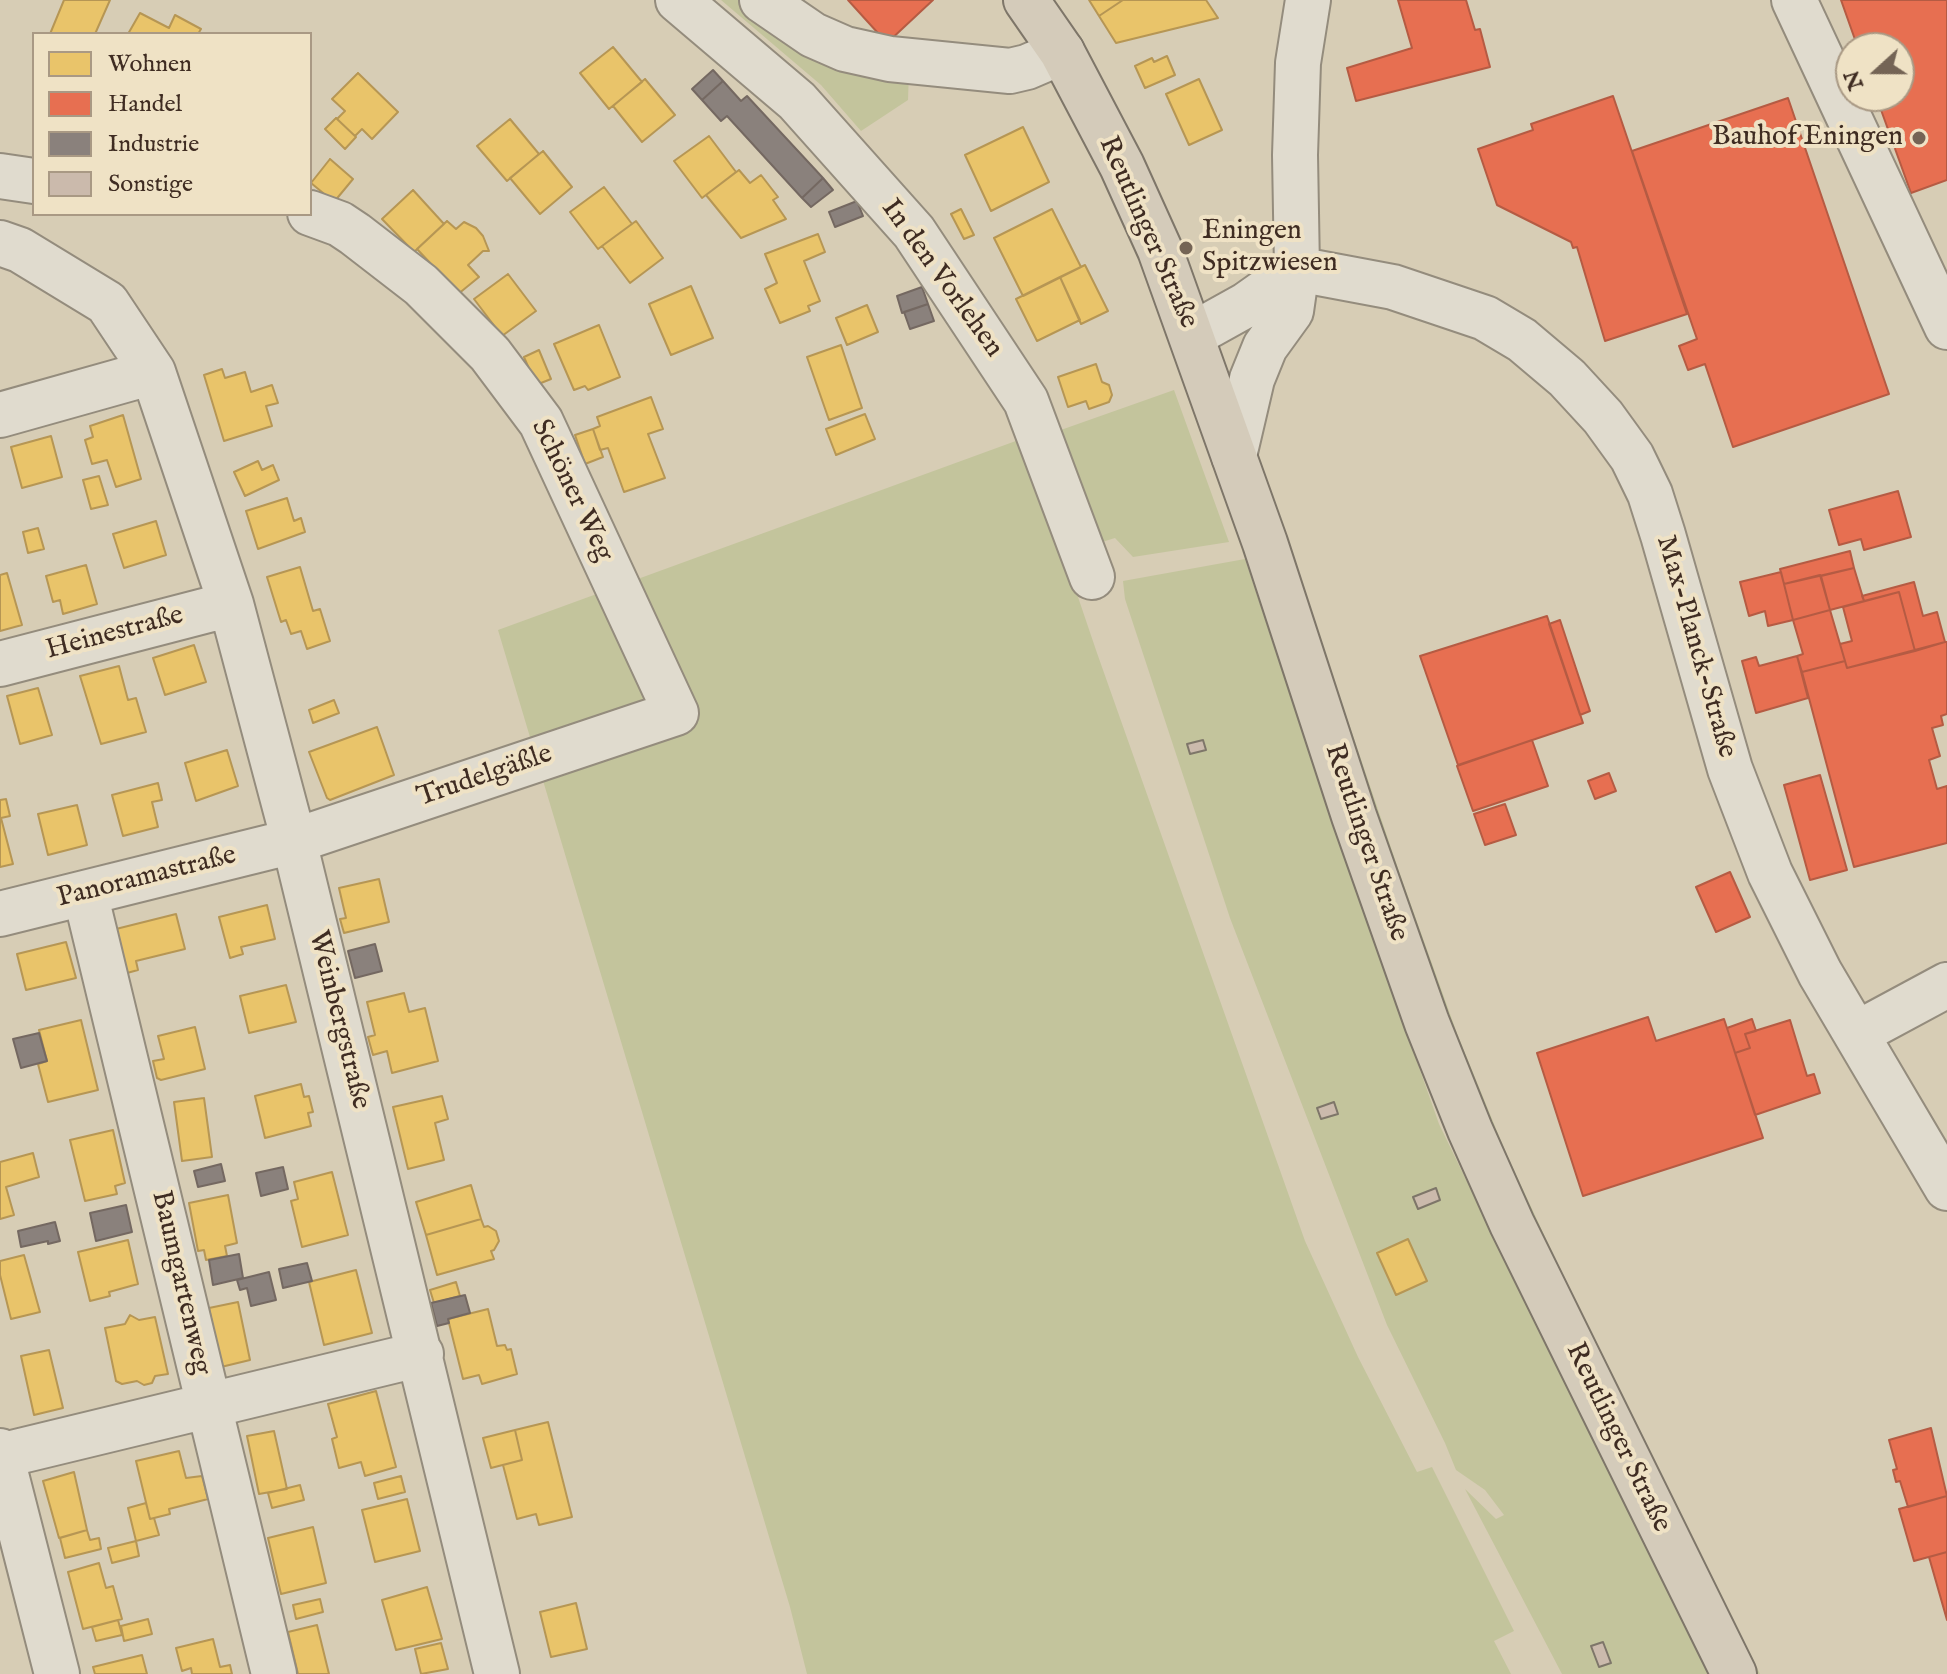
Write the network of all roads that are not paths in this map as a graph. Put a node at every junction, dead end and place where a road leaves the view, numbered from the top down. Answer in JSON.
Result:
{"nodes":[{"id":1,"x":678,"y":0,"type":"edge"},
{"id":2,"x":762,"y":0,"type":"edge"},
{"id":3,"x":1026,"y":0,"type":"edge"},
{"id":4,"x":1308,"y":0,"type":"edge"},
{"id":5,"x":1794,"y":0,"type":"edge"},
{"id":6,"x":1062,"y":52,"type":"junction"},
{"id":7,"x":0,"y":176,"type":"edge"},
{"id":8,"x":32,"y":181,"type":"edge"},
{"id":9,"x":312,"y":214,"type":"edge"},
{"id":10,"x":0,"y":243,"type":"edge"},
{"id":11,"x":1297,"y":269,"type":"junction"},
{"id":12,"x":1947,"y":327,"type":"edge"},
{"id":13,"x":1192,"y":335,"type":"junction"},
{"id":14,"x":1265,"y":347,"type":"junction"},
{"id":15,"x":153,"y":372,"type":"junction"},
{"id":16,"x":0,"y":415,"type":"edge"},
{"id":17,"x":1234,"y":456,"type":"junction"},
{"id":18,"x":1092,"y":577,"type":"dead end"},
{"id":19,"x":231,"y":604,"type":"junction"},
{"id":20,"x":0,"y":664,"type":"edge"},
{"id":21,"x":676,"y":713,"type":"joint"},
{"id":22,"x":294,"y":841,"type":"junction"},
{"id":23,"x":85,"y":893,"type":"junction"},
{"id":24,"x":0,"y":914,"type":"edge"},
{"id":25,"x":1947,"y":985,"type":"edge"},
{"id":26,"x":1856,"y":1034,"type":"junction"},
{"id":27,"x":1947,"y":1188,"type":"edge"},
{"id":28,"x":421,"y":1354,"type":"junction"},
{"id":29,"x":210,"y":1404,"type":"junction"},
{"id":30,"x":0,"y":1454,"type":"edge"},
{"id":31,"x":57,"y":1674,"type":"edge"},
{"id":32,"x":274,"y":1674,"type":"edge"},
{"id":33,"x":497,"y":1674,"type":"edge"},
{"id":34,"x":1734,"y":1674,"type":"edge"}],
"edges":[{"from":1,"to":18,"type":"street","name":"In den Vorlehen"},
{"from":2,"to":6,"type":"street"},
{"from":3,"to":6,"type":"main road","name":"Reutlinger Straße"},
{"from":4,"to":11,"type":"street"},
{"from":5,"to":12,"type":"street"},
{"from":6,"to":13,"type":"main road","name":"Reutlinger Straße"},
{"from":7,"to":8,"type":"street"},
{"from":9,"to":21,"type":"street","name":"Schöner Weg"},
{"from":10,"to":15,"type":"street","name":"Weinbergstraße"},
{"from":11,"to":13,"type":"street"},
{"from":11,"to":14,"type":"street"},
{"from":11,"to":26,"type":"street","name":"Max-Planck-Straße"},
{"from":13,"to":14,"type":"street"},
{"from":13,"to":17,"type":"main road","name":"Reutlinger Straße"},
{"from":14,"to":17,"type":"street"},
{"from":15,"to":16,"type":"street"},
{"from":15,"to":19,"type":"street","name":"Weinbergstraße"},
{"from":17,"to":34,"type":"main road","name":"Reutlinger Straße"},
{"from":19,"to":20,"type":"street","name":"Heinestraße"},
{"from":19,"to":22,"type":"street","name":"Weinbergstraße"},
{"from":21,"to":22,"type":"street","name":"Trudelgäßle"},
{"from":22,"to":23,"type":"street","name":"Panoramastraße"},
{"from":22,"to":28,"type":"street","name":"Weinbergstraße"},
{"from":23,"to":24,"type":"street","name":"Panoramastraße"},
{"from":23,"to":29,"type":"street","name":"Baumgartenweg"},
{"from":25,"to":26,"type":"street"},
{"from":26,"to":27,"type":"street","name":"Max-Planck-Straße"},
{"from":28,"to":29,"type":"street"},
{"from":28,"to":33,"type":"street","name":"Weinbergstraße"},
{"from":29,"to":30,"type":"street"},
{"from":29,"to":32,"type":"street","name":"Baumgartenweg"},
{"from":30,"to":31,"type":"street"}]}
